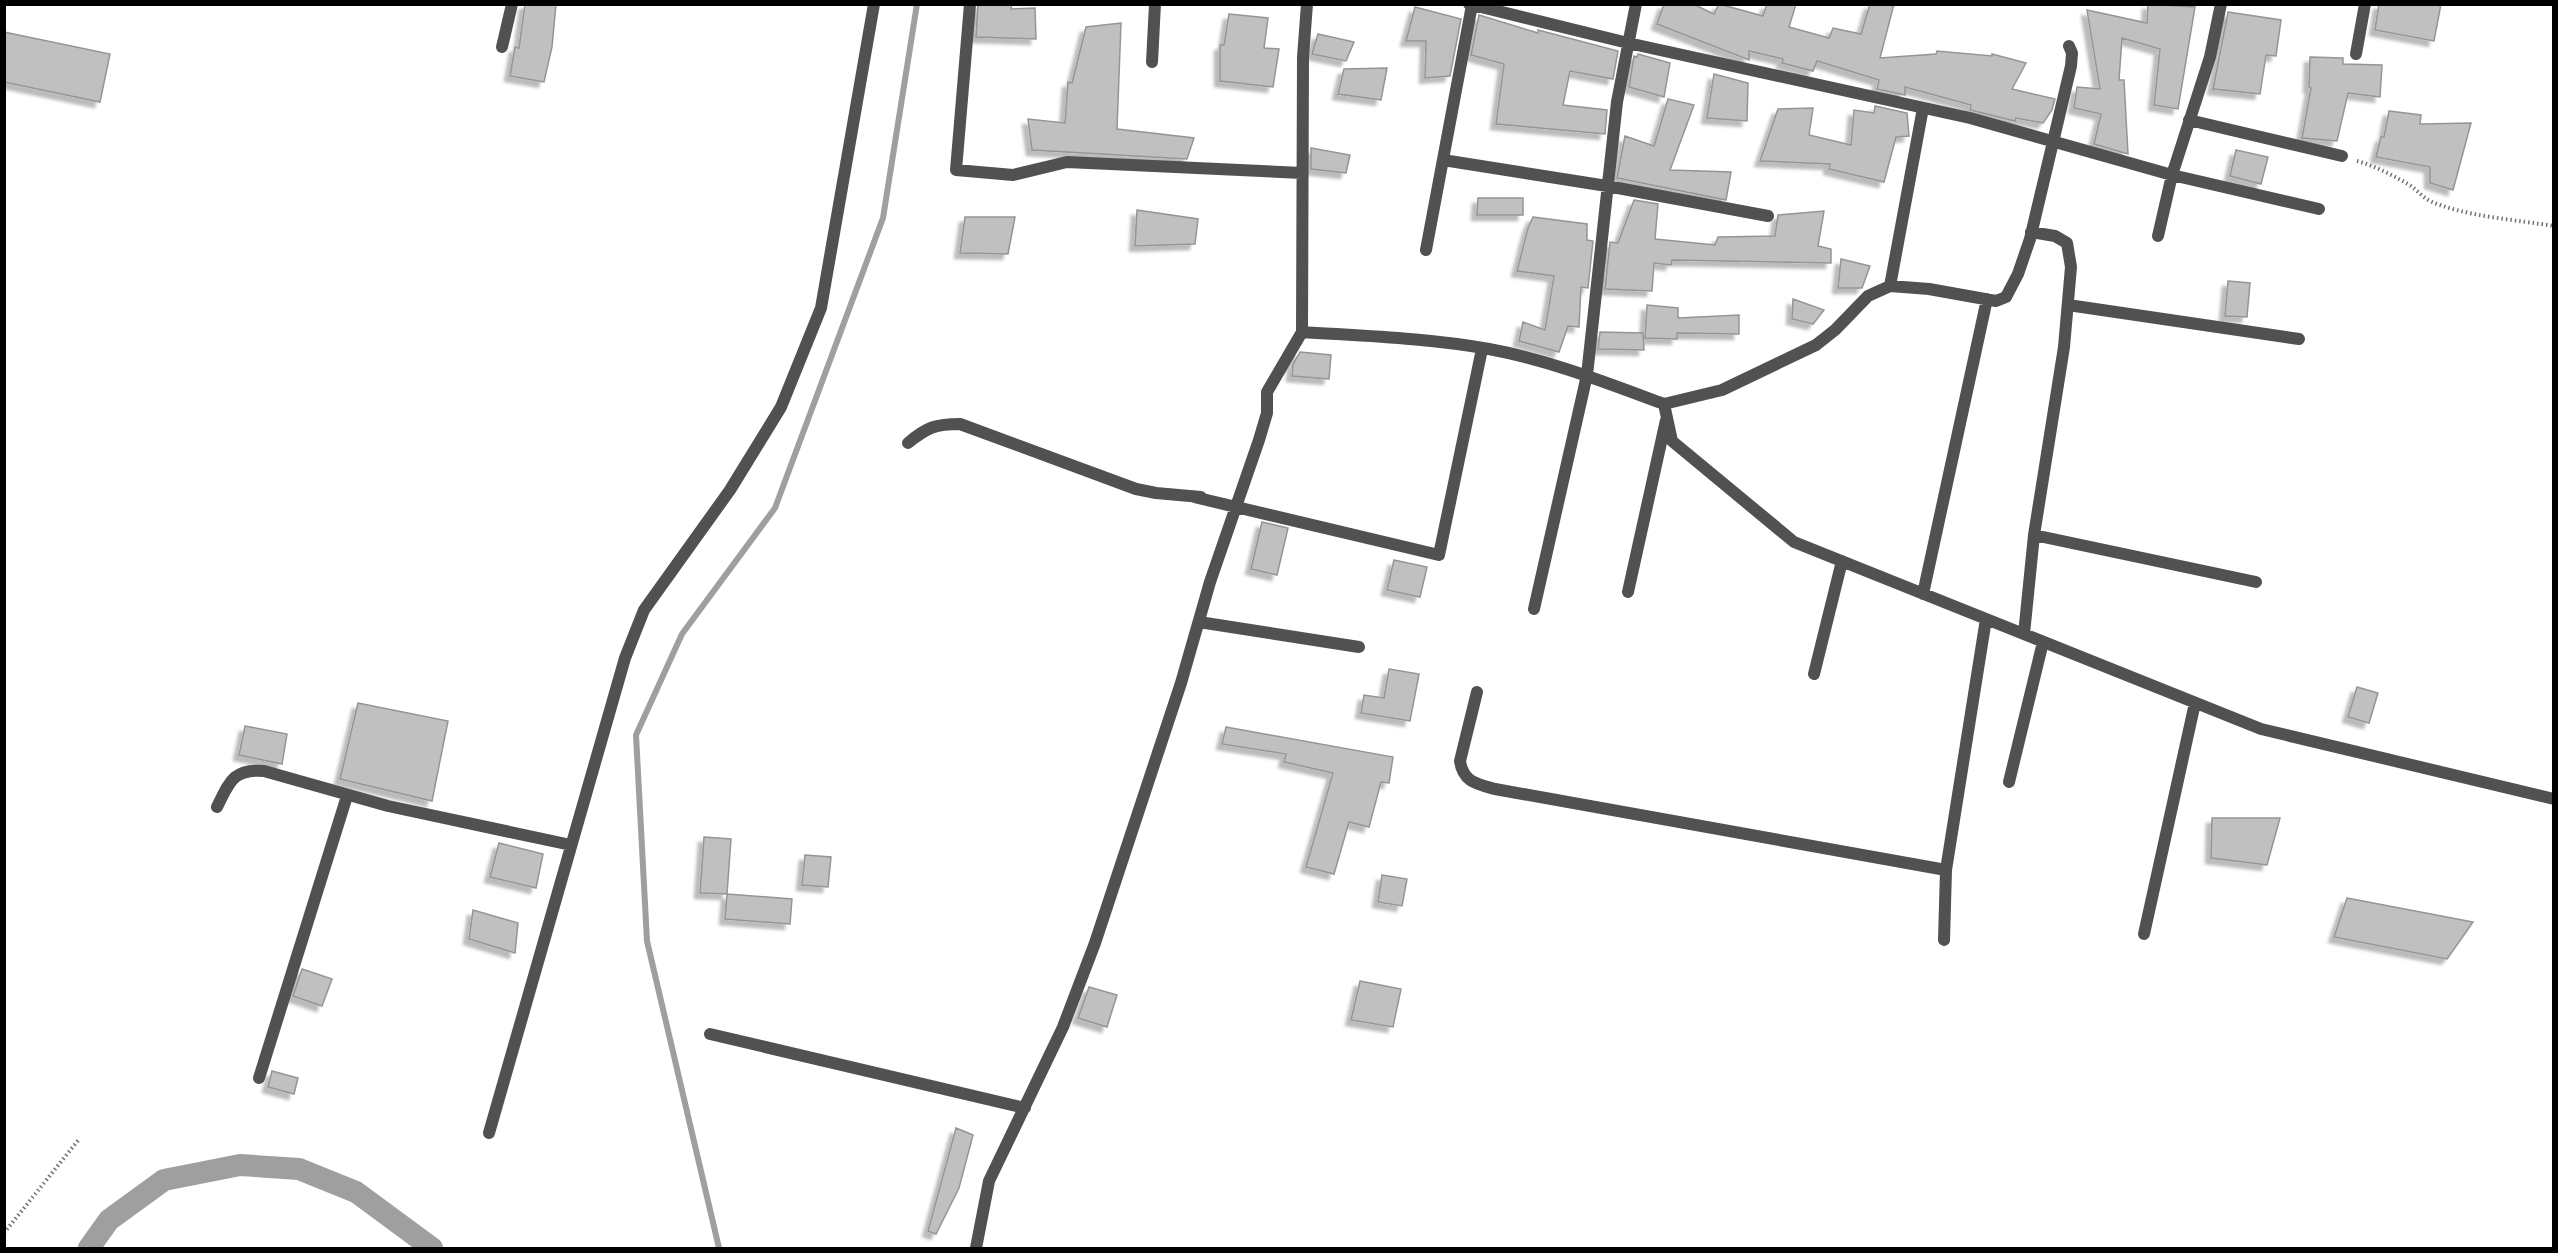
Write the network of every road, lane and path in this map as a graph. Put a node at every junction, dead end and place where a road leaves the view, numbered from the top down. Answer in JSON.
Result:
{"nodes":[{"id":1,"x":512,"y":4,"type":"edge"},
{"id":2,"x":874,"y":4,"type":"edge"},
{"id":3,"x":970,"y":4,"type":"edge"},
{"id":4,"x":1155,"y":4,"type":"edge"},
{"id":5,"x":1307,"y":4,"type":"edge"},
{"id":6,"x":1636,"y":4,"type":"edge"},
{"id":7,"x":2221,"y":4,"type":"edge"},
{"id":8,"x":2365,"y":4,"type":"edge"},
{"id":9,"x":1471,"y":5,"type":"edge"},
{"id":10,"x":1628,"y":43,"type":"junction"},
{"id":11,"x":2069,"y":46,"type":"dead end"},
{"id":12,"x":502,"y":47,"type":"dead end"},
{"id":13,"x":2356,"y":54,"type":"dead end"},
{"id":14,"x":1152,"y":62,"type":"dead end"},
{"id":15,"x":1923,"y":108,"type":"junction"},
{"id":16,"x":2189,"y":120,"type":"junction"},
{"id":17,"x":2053,"y":142,"type":"junction"},
{"id":18,"x":2342,"y":156,"type":"joint"},
{"id":19,"x":1443,"y":160,"type":"junction"},
{"id":20,"x":1302,"y":173,"type":"junction"},
{"id":21,"x":2172,"y":175,"type":"junction"},
{"id":22,"x":1607,"y":186,"type":"junction"},
{"id":23,"x":2319,"y":209,"type":"dead end"},
{"id":24,"x":1768,"y":216,"type":"dead end"},
{"id":25,"x":2553,"y":226,"type":"edge"},
{"id":26,"x":2031,"y":232,"type":"junction"},
{"id":27,"x":2158,"y":236,"type":"dead end"},
{"id":28,"x":1426,"y":250,"type":"dead end"},
{"id":29,"x":1890,"y":286,"type":"junction"},
{"id":30,"x":1987,"y":299,"type":"junction"},
{"id":31,"x":2068,"y":305,"type":"junction"},
{"id":32,"x":1302,"y":332,"type":"junction"},
{"id":33,"x":2299,"y":339,"type":"dead end"},
{"id":34,"x":1482,"y":349,"type":"junction"},
{"id":35,"x":1587,"y":375,"type":"junction"},
{"id":36,"x":1666,"y":410,"type":"junction"},
{"id":37,"x":908,"y":443,"type":"dead end"},
{"id":38,"x":1194,"y":497,"type":"junction"},
{"id":39,"x":1239,"y":499,"type":"junction"},
{"id":40,"x":2034,"y":535,"type":"junction"},
{"id":41,"x":1842,"y":561,"type":"junction"},
{"id":42,"x":2256,"y":582,"type":"dead end"},
{"id":43,"x":1628,"y":592,"type":"dead end"},
{"id":44,"x":1923,"y":594,"type":"junction"},
{"id":45,"x":1534,"y":609,"type":"dead end"},
{"id":46,"x":1986,"y":619,"type":"junction"},
{"id":47,"x":1199,"y":622,"type":"junction"},
{"id":48,"x":2024,"y":634,"type":"junction"},
{"id":49,"x":2043,"y":642,"type":"junction"},
{"id":50,"x":1359,"y":647,"type":"dead end"},
{"id":51,"x":1814,"y":674,"type":"dead end"},
{"id":52,"x":1477,"y":692,"type":"dead end"},
{"id":53,"x":2195,"y":703,"type":"junction"},
{"id":54,"x":2010,"y":782,"type":"dead end"},
{"id":55,"x":347,"y":796,"type":"junction"},
{"id":56,"x":2553,"y":799,"type":"edge"},
{"id":57,"x":217,"y":807,"type":"dead end"},
{"id":58,"x":571,"y":845,"type":"junction"},
{"id":59,"x":1946,"y":870,"type":"junction"},
{"id":60,"x":2144,"y":934,"type":"dead end"},
{"id":61,"x":1944,"y":940,"type":"dead end"},
{"id":62,"x":710,"y":1034,"type":"dead end"},
{"id":63,"x":259,"y":1078,"type":"dead end"},
{"id":64,"x":1025,"y":1107,"type":"junction"},
{"id":65,"x":489,"y":1133,"type":"dead end"},
{"id":66,"x":80,"y":1138,"type":"dead end"},
{"id":67,"x":4,"y":1233,"type":"edge"},
{"id":68,"x":976,"y":1248,"type":"edge"}],
"edges":[{"from":1,"to":12,"type":"street"},
{"from":2,"to":58,"type":"street"},
{"from":3,"to":20,"type":"street"},
{"from":4,"to":14,"type":"street"},
{"from":5,"to":20,"type":"street"},
{"from":6,"to":10,"type":"street"},
{"from":7,"to":16,"type":"street"},
{"from":8,"to":13,"type":"street"},
{"from":9,"to":10,"type":"street"},
{"from":9,"to":19,"type":"street"},
{"from":10,"to":15,"type":"street"},
{"from":10,"to":22,"type":"street"},
{"from":11,"to":17,"type":"street"},
{"from":15,"to":17,"type":"street"},
{"from":15,"to":29,"type":"street"},
{"from":16,"to":18,"type":"street"},
{"from":16,"to":21,"type":"street"},
{"from":17,"to":21,"type":"street"},
{"from":17,"to":26,"type":"street"},
{"from":18,"to":25,"type":"path"},
{"from":19,"to":22,"type":"street"},
{"from":19,"to":28,"type":"street"},
{"from":20,"to":32,"type":"street"},
{"from":21,"to":23,"type":"street"},
{"from":21,"to":27,"type":"street"},
{"from":22,"to":24,"type":"street"},
{"from":22,"to":35,"type":"street"},
{"from":26,"to":30,"type":"street"},
{"from":26,"to":31,"type":"street"},
{"from":29,"to":30,"type":"street"},
{"from":29,"to":36,"type":"street"},
{"from":30,"to":44,"type":"street"},
{"from":31,"to":33,"type":"street"},
{"from":31,"to":40,"type":"street"},
{"from":32,"to":34,"type":"street"},
{"from":32,"to":39,"type":"street"},
{"from":34,"to":35,"type":"street"},
{"from":34,"to":38,"type":"street"},
{"from":35,"to":36,"type":"street"},
{"from":35,"to":45,"type":"street"},
{"from":36,"to":41,"type":"street"},
{"from":36,"to":43,"type":"street"},
{"from":37,"to":38,"type":"street"},
{"from":38,"to":39,"type":"street"},
{"from":39,"to":47,"type":"street"},
{"from":40,"to":42,"type":"street"},
{"from":40,"to":48,"type":"street"},
{"from":41,"to":44,"type":"street"},
{"from":41,"to":51,"type":"street"},
{"from":44,"to":46,"type":"street"},
{"from":46,"to":48,"type":"street"},
{"from":46,"to":59,"type":"street"},
{"from":47,"to":50,"type":"street"},
{"from":47,"to":64,"type":"street"},
{"from":48,"to":49,"type":"street"},
{"from":49,"to":53,"type":"street"},
{"from":49,"to":54,"type":"street"},
{"from":52,"to":59,"type":"street"},
{"from":53,"to":56,"type":"street"},
{"from":53,"to":60,"type":"street"},
{"from":55,"to":57,"type":"street"},
{"from":55,"to":58,"type":"street"},
{"from":55,"to":63,"type":"street"},
{"from":58,"to":65,"type":"street"},
{"from":59,"to":61,"type":"street"},
{"from":62,"to":64,"type":"street"},
{"from":64,"to":68,"type":"street"},
{"from":66,"to":67,"type":"path"}]}
